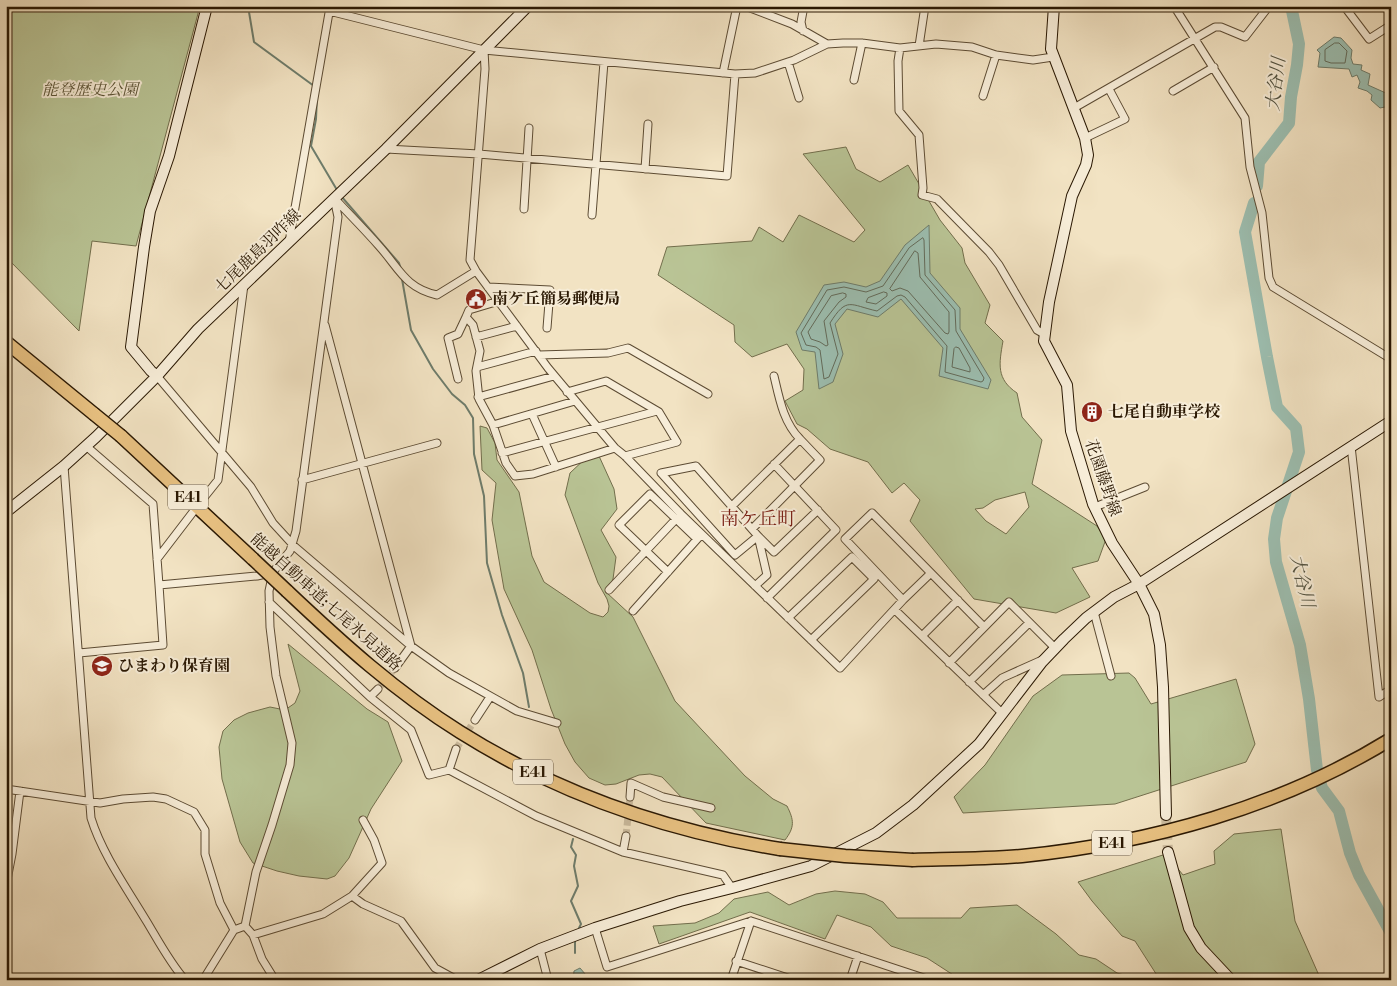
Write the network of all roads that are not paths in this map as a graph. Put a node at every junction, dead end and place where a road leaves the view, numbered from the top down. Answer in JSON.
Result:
{"nodes":[{"id":1,"x":207,"y":6,"type":"edge"},
{"id":2,"x":528,"y":6,"type":"edge"},
{"id":3,"x":737,"y":6,"type":"edge"},
{"id":4,"x":745,"y":6,"type":"edge"},
{"id":5,"x":804,"y":6,"type":"edge"},
{"id":6,"x":925,"y":6,"type":"edge"},
{"id":7,"x":1054,"y":6,"type":"edge"},
{"id":8,"x":1174,"y":6,"type":"edge"},
{"id":9,"x":1269,"y":6,"type":"edge"},
{"id":10,"x":1344,"y":6,"type":"edge"},
{"id":11,"x":330,"y":8,"type":"edge"},
{"id":12,"x":1391,"y":25,"type":"edge"},
{"id":13,"x":803,"y":30,"type":"junction"},
{"id":14,"x":1194,"y":37,"type":"junction"},
{"id":15,"x":862,"y":43,"type":"junction"},
{"id":16,"x":827,"y":44,"type":"junction"},
{"id":17,"x":919,"y":46,"type":"junction"},
{"id":18,"x":900,"y":48,"type":"junction"},
{"id":19,"x":484,"y":50,"type":"junction"},
{"id":20,"x":996,"y":54,"type":"junction"},
{"id":21,"x":1052,"y":57,"type":"junction"},
{"id":22,"x":604,"y":62,"type":"junction"},
{"id":23,"x":788,"y":62,"type":"junction"},
{"id":24,"x":1214,"y":67,"type":"junction"},
{"id":25,"x":723,"y":73,"type":"junction"},
{"id":26,"x":735,"y":74,"type":"junction"},
{"id":27,"x":854,"y":80,"type":"dead end"},
{"id":28,"x":1109,"y":89,"type":"junction"},
{"id":29,"x":1172,"y":92,"type":"dead end"},
{"id":30,"x":983,"y":96,"type":"dead end"},
{"id":31,"x":799,"y":98,"type":"dead end"},
{"id":32,"x":1074,"y":108,"type":"junction"},
{"id":33,"x":648,"y":124,"type":"dead end"},
{"id":34,"x":529,"y":128,"type":"dead end"},
{"id":35,"x":1085,"y":138,"type":"junction"},
{"id":36,"x":386,"y":149,"type":"junction"},
{"id":37,"x":479,"y":154,"type":"junction"},
{"id":38,"x":527,"y":158,"type":"junction"},
{"id":39,"x":596,"y":164,"type":"junction"},
{"id":40,"x":645,"y":169,"type":"junction"},
{"id":41,"x":337,"y":195,"type":"junction"},
{"id":42,"x":524,"y":209,"type":"dead end"},
{"id":43,"x":592,"y":215,"type":"dead end"},
{"id":44,"x":289,"y":242,"type":"junction"},
{"id":45,"x":476,"y":271,"type":"junction"},
{"id":46,"x":244,"y":285,"type":"junction"},
{"id":47,"x":488,"y":286,"type":"junction"},
{"id":48,"x":499,"y":301,"type":"junction"},
{"id":49,"x":466,"y":317,"type":"junction"},
{"id":50,"x":324,"y":322,"type":"junction"},
{"id":51,"x":517,"y":326,"type":"junction"},
{"id":52,"x":547,"y":328,"type":"dead end"},
{"id":53,"x":1044,"y":334,"type":"junction"},
{"id":54,"x":476,"y":337,"type":"junction"},
{"id":55,"x":6,"y":342,"type":"edge"},
{"id":56,"x":538,"y":353,"type":"junction"},
{"id":57,"x":1391,"y":358,"type":"edge"},
{"id":58,"x":477,"y":367,"type":"junction"},
{"id":59,"x":157,"y":376,"type":"junction"},
{"id":60,"x":554,"y":376,"type":"junction"},
{"id":61,"x":774,"y":376,"type":"dead end"},
{"id":62,"x":458,"y":379,"type":"dead end"},
{"id":63,"x":567,"y":392,"type":"junction"},
{"id":64,"x":708,"y":394,"type":"dead end"},
{"id":65,"x":478,"y":397,"type":"junction"},
{"id":66,"x":575,"y":401,"type":"junction"},
{"id":67,"x":657,"y":411,"type":"junction"},
{"id":68,"x":532,"y":414,"type":"junction"},
{"id":69,"x":1391,"y":421,"type":"edge"},
{"id":70,"x":493,"y":425,"type":"junction"},
{"id":71,"x":598,"y":428,"type":"junction"},
{"id":72,"x":800,"y":439,"type":"junction"},
{"id":73,"x":545,"y":442,"type":"junction"},
{"id":74,"x":437,"y":443,"type":"dead end"},
{"id":75,"x":86,"y":446,"type":"junction"},
{"id":76,"x":1351,"y":446,"type":"junction"},
{"id":77,"x":615,"y":448,"type":"junction"},
{"id":78,"x":222,"y":452,"type":"junction"},
{"id":79,"x":502,"y":453,"type":"junction"},
{"id":80,"x":625,"y":456,"type":"junction"},
{"id":81,"x":362,"y":463,"type":"junction"},
{"id":82,"x":774,"y":464,"type":"junction"},
{"id":83,"x":64,"y":466,"type":"junction"},
{"id":84,"x":556,"y":467,"type":"junction"},
{"id":85,"x":302,"y":480,"type":"junction"},
{"id":86,"x":794,"y":486,"type":"junction"},
{"id":87,"x":1145,"y":488,"type":"dead end"},
{"id":88,"x":202,"y":500,"type":"dead end"},
{"id":89,"x":732,"y":506,"type":"junction"},
{"id":90,"x":1094,"y":507,"type":"junction"},
{"id":91,"x":818,"y":510,"type":"junction"},
{"id":92,"x":6,"y":512,"type":"edge"},
{"id":93,"x":193,"y":512,"type":"dead end"},
{"id":94,"x":676,"y":519,"type":"junction"},
{"id":95,"x":752,"y":528,"type":"junction"},
{"id":96,"x":758,"y":536,"type":"junction"},
{"id":97,"x":699,"y":537,"type":"junction"},
{"id":98,"x":292,"y":544,"type":"junction"},
{"id":99,"x":646,"y":551,"type":"junction"},
{"id":100,"x":774,"y":552,"type":"junction"},
{"id":101,"x":157,"y":559,"type":"junction"},
{"id":102,"x":764,"y":561,"type":"junction"},
{"id":103,"x":273,"y":572,"type":"junction"},
{"id":104,"x":668,"y":572,"type":"junction"},
{"id":105,"x":931,"y":573,"type":"junction"},
{"id":106,"x":1139,"y":584,"type":"junction"},
{"id":107,"x":159,"y":585,"type":"junction"},
{"id":108,"x":755,"y":586,"type":"junction"},
{"id":109,"x":609,"y":590,"type":"dead end"},
{"id":110,"x":767,"y":598,"type":"junction"},
{"id":111,"x":903,"y":600,"type":"junction"},
{"id":112,"x":958,"y":600,"type":"junction"},
{"id":113,"x":269,"y":602,"type":"junction"},
{"id":114,"x":895,"y":610,"type":"junction"},
{"id":115,"x":633,"y":611,"type":"dead end"},
{"id":116,"x":1094,"y":612,"type":"junction"},
{"id":117,"x":788,"y":618,"type":"junction"},
{"id":118,"x":1029,"y":623,"type":"junction"},
{"id":119,"x":984,"y":627,"type":"junction"},
{"id":120,"x":922,"y":636,"type":"junction"},
{"id":121,"x":811,"y":640,"type":"junction"},
{"id":122,"x":411,"y":646,"type":"junction"},
{"id":123,"x":1055,"y":648,"type":"junction"},
{"id":124,"x":79,"y":653,"type":"junction"},
{"id":125,"x":1044,"y":659,"type":"junction"},
{"id":126,"x":949,"y":663,"type":"junction"},
{"id":127,"x":395,"y":668,"type":"tunnel mouth"},
{"id":128,"x":1111,"y":676,"type":"dead end"},
{"id":129,"x":969,"y":682,"type":"junction"},
{"id":130,"x":378,"y":689,"type":"tunnel mouth"},
{"id":131,"x":1391,"y":689,"type":"edge"},
{"id":132,"x":983,"y":695,"type":"junction"},
{"id":133,"x":370,"y":697,"type":"junction"},
{"id":134,"x":490,"y":697,"type":"junction"},
{"id":135,"x":1003,"y":714,"type":"junction"},
{"id":136,"x":475,"y":720,"type":"tunnel mouth"},
{"id":137,"x":557,"y":723,"type":"dead end"},
{"id":138,"x":1391,"y":739,"type":"edge"},
{"id":139,"x":456,"y":748,"type":"tunnel mouth"},
{"id":140,"x":449,"y":770,"type":"junction"},
{"id":141,"x":6,"y":789,"type":"edge"},
{"id":142,"x":20,"y":791,"type":"junction"},
{"id":143,"x":630,"y":797,"type":"tunnel mouth"},
{"id":144,"x":88,"y":801,"type":"junction"},
{"id":145,"x":711,"y":808,"type":"dead end"},
{"id":146,"x":1166,"y":815,"type":"tunnel mouth"},
{"id":147,"x":363,"y":820,"type":"dead end"},
{"id":148,"x":626,"y":836,"type":"tunnel mouth"},
{"id":149,"x":623,"y":852,"type":"junction"},
{"id":150,"x":1168,"y":852,"type":"tunnel mouth"},
{"id":151,"x":6,"y":885,"type":"edge"},
{"id":152,"x":732,"y":888,"type":"junction"},
{"id":153,"x":352,"y":896,"type":"junction"},
{"id":154,"x":751,"y":921,"type":"junction"},
{"id":155,"x":245,"y":926,"type":"junction"},
{"id":156,"x":595,"y":928,"type":"junction"},
{"id":157,"x":234,"y":930,"type":"junction"},
{"id":158,"x":253,"y":934,"type":"junction"},
{"id":159,"x":540,"y":949,"type":"junction"},
{"id":160,"x":858,"y":956,"type":"junction"},
{"id":161,"x":736,"y":962,"type":"junction"},
{"id":162,"x":185,"y":980,"type":"edge"},
{"id":163,"x":203,"y":980,"type":"edge"},
{"id":164,"x":275,"y":980,"type":"edge"},
{"id":165,"x":457,"y":980,"type":"edge"},
{"id":166,"x":478,"y":980,"type":"edge"},
{"id":167,"x":548,"y":980,"type":"edge"},
{"id":168,"x":731,"y":980,"type":"edge"},
{"id":169,"x":794,"y":980,"type":"edge"},
{"id":170,"x":850,"y":980,"type":"edge"},
{"id":171,"x":930,"y":980,"type":"edge"},
{"id":172,"x":1231,"y":980,"type":"edge"}],
"edges":[{"from":1,"to":59,"type":"main road"},
{"from":2,"to":19,"type":"main road","name":"七尾鹿島羽咋線"},
{"from":3,"to":25,"type":"street"},
{"from":4,"to":13,"type":"street"},
{"from":5,"to":13,"type":"street"},
{"from":6,"to":17,"type":"street"},
{"from":7,"to":21,"type":"main road","name":"花園藤野線"},
{"from":8,"to":14,"type":"street"},
{"from":9,"to":14,"type":"street"},
{"from":10,"to":12,"type":"street"},
{"from":11,"to":19,"type":"street"},
{"from":11,"to":44,"type":"street"},
{"from":13,"to":16,"type":"street"},
{"from":14,"to":24,"type":"street"},
{"from":14,"to":28,"type":"street"},
{"from":15,"to":16,"type":"street"},
{"from":15,"to":18,"type":"street"},
{"from":15,"to":27,"type":"street"},
{"from":16,"to":23,"type":"street"},
{"from":17,"to":18,"type":"street"},
{"from":17,"to":20,"type":"street"},
{"from":18,"to":53,"type":"street"},
{"from":19,"to":22,"type":"street"},
{"from":19,"to":36,"type":"main road","name":"七尾鹿島羽咋線"},
{"from":19,"to":37,"type":"street"},
{"from":20,"to":21,"type":"street"},
{"from":20,"to":30,"type":"street"},
{"from":21,"to":32,"type":"main road","name":"花園藤野線"},
{"from":22,"to":25,"type":"street"},
{"from":22,"to":39,"type":"street"},
{"from":23,"to":26,"type":"street"},
{"from":23,"to":31,"type":"street"},
{"from":24,"to":29,"type":"street"},
{"from":24,"to":57,"type":"street"},
{"from":25,"to":26,"type":"street"},
{"from":26,"to":40,"type":"street"},
{"from":28,"to":32,"type":"street"},
{"from":28,"to":35,"type":"street"},
{"from":32,"to":35,"type":"main road","name":"花園藤野線"},
{"from":33,"to":40,"type":"street"},
{"from":34,"to":38,"type":"street"},
{"from":35,"to":53,"type":"main road","name":"花園藤野線"},
{"from":36,"to":37,"type":"street"},
{"from":36,"to":41,"type":"main road","name":"七尾鹿島羽咋線"},
{"from":37,"to":38,"type":"street"},
{"from":37,"to":45,"type":"street"},
{"from":38,"to":39,"type":"street"},
{"from":38,"to":42,"type":"street"},
{"from":39,"to":40,"type":"street"},
{"from":39,"to":43,"type":"street"},
{"from":41,"to":44,"type":"main road","name":"七尾鹿島羽咋線"},
{"from":41,"to":45,"type":"street"},
{"from":41,"to":50,"type":"street"},
{"from":44,"to":46,"type":"main road","name":"七尾鹿島羽咋線"},
{"from":45,"to":47,"type":"street"},
{"from":46,"to":59,"type":"main road","name":"七尾鹿島羽咋線"},
{"from":46,"to":78,"type":"street"},
{"from":47,"to":48,"type":"street"},
{"from":47,"to":52,"type":"street"},
{"from":48,"to":49,"type":"street"},
{"from":48,"to":51,"type":"street"},
{"from":49,"to":54,"type":"street"},
{"from":49,"to":62,"type":"street"},
{"from":50,"to":81,"type":"street"},
{"from":50,"to":85,"type":"street"},
{"from":51,"to":54,"type":"street"},
{"from":51,"to":56,"type":"street"},
{"from":53,"to":90,"type":"main road","name":"花園藤野線"},
{"from":54,"to":58,"type":"street"},
{"from":55,"to":138,"type":"highway","name":"能越自動車道;七尾氷見道路","number":"E41","bridge":true},
{"from":56,"to":58,"type":"street"},
{"from":56,"to":60,"type":"street"},
{"from":56,"to":64,"type":"street"},
{"from":58,"to":65,"type":"street"},
{"from":59,"to":75,"type":"main road","name":"七尾鹿島羽咋線"},
{"from":59,"to":78,"type":"street"},
{"from":60,"to":63,"type":"street"},
{"from":60,"to":65,"type":"street"},
{"from":61,"to":72,"type":"street"},
{"from":63,"to":66,"type":"street"},
{"from":63,"to":67,"type":"street"},
{"from":65,"to":70,"type":"street"},
{"from":66,"to":68,"type":"street"},
{"from":66,"to":71,"type":"street"},
{"from":67,"to":71,"type":"street"},
{"from":67,"to":80,"type":"street"},
{"from":68,"to":70,"type":"street"},
{"from":68,"to":73,"type":"street"},
{"from":69,"to":76,"type":"main road"},
{"from":70,"to":79,"type":"street"},
{"from":71,"to":73,"type":"street"},
{"from":71,"to":77,"type":"street"},
{"from":72,"to":82,"type":"street"},
{"from":72,"to":86,"type":"street"},
{"from":73,"to":79,"type":"street"},
{"from":73,"to":84,"type":"street"},
{"from":74,"to":81,"type":"street"},
{"from":75,"to":83,"type":"main road","name":"七尾鹿島羽咋線"},
{"from":75,"to":101,"type":"street"},
{"from":76,"to":106,"type":"main road"},
{"from":76,"to":131,"type":"street"},
{"from":77,"to":80,"type":"street"},
{"from":77,"to":84,"type":"street"},
{"from":78,"to":88,"type":"street"},
{"from":78,"to":98,"type":"street"},
{"from":79,"to":84,"type":"street"},
{"from":80,"to":97,"type":"street"},
{"from":81,"to":85,"type":"street"},
{"from":81,"to":122,"type":"street"},
{"from":82,"to":86,"type":"street"},
{"from":82,"to":89,"type":"street"},
{"from":83,"to":92,"type":"main road","name":"七尾鹿島羽咋線"},
{"from":83,"to":124,"type":"street"},
{"from":85,"to":98,"type":"street"},
{"from":86,"to":91,"type":"street"},
{"from":86,"to":95,"type":"street"},
{"from":87,"to":90,"type":"street"},
{"from":89,"to":95,"type":"street"},
{"from":89,"to":96,"type":"street"},
{"from":90,"to":106,"type":"main road","name":"花園藤野線"},
{"from":91,"to":100,"type":"street"},
{"from":91,"to":110,"type":"street"},
{"from":93,"to":101,"type":"street"},
{"from":94,"to":97,"type":"street"},
{"from":94,"to":99,"type":"street"},
{"from":94,"to":99,"type":"street"},
{"from":95,"to":96,"type":"street"},
{"from":96,"to":100,"type":"street"},
{"from":96,"to":102,"type":"street"},
{"from":97,"to":104,"type":"street"},
{"from":97,"to":108,"type":"street"},
{"from":98,"to":103,"type":"street"},
{"from":98,"to":122,"type":"street"},
{"from":99,"to":104,"type":"street"},
{"from":99,"to":109,"type":"street"},
{"from":100,"to":102,"type":"street"},
{"from":101,"to":107,"type":"street"},
{"from":102,"to":108,"type":"street"},
{"from":103,"to":107,"type":"street"},
{"from":103,"to":113,"type":"street"},
{"from":104,"to":115,"type":"street"},
{"from":105,"to":111,"type":"street"},
{"from":105,"to":111,"type":"street"},
{"from":105,"to":112,"type":"street"},
{"from":106,"to":116,"type":"main road"},
{"from":106,"to":146,"type":"main road","name":"花園藤野線"},
{"from":107,"to":124,"type":"street"},
{"from":108,"to":110,"type":"street"},
{"from":110,"to":117,"type":"street"},
{"from":111,"to":114,"type":"street"},
{"from":112,"to":119,"type":"street"},
{"from":112,"to":120,"type":"street"},
{"from":113,"to":133,"type":"street"},
{"from":113,"to":155,"type":"street"},
{"from":114,"to":120,"type":"street"},
{"from":114,"to":121,"type":"street"},
{"from":116,"to":123,"type":"main road"},
{"from":116,"to":128,"type":"street"},
{"from":117,"to":121,"type":"street"},
{"from":117,"to":121,"type":"street"},
{"from":118,"to":119,"type":"street"},
{"from":118,"to":123,"type":"street"},
{"from":118,"to":129,"type":"street"},
{"from":119,"to":126,"type":"street"},
{"from":120,"to":126,"type":"street"},
{"from":122,"to":127,"type":"street"},
{"from":122,"to":134,"type":"street"},
{"from":123,"to":125,"type":"main road"},
{"from":124,"to":144,"type":"street"},
{"from":125,"to":132,"type":"street"},
{"from":125,"to":135,"type":"main road"},
{"from":126,"to":129,"type":"street"},
{"from":129,"to":132,"type":"street"},
{"from":130,"to":133,"type":"street"},
{"from":132,"to":135,"type":"street"},
{"from":133,"to":140,"type":"street"},
{"from":134,"to":136,"type":"street"},
{"from":134,"to":137,"type":"street"},
{"from":135,"to":152,"type":"main road"},
{"from":139,"to":140,"type":"street"},
{"from":140,"to":149,"type":"street"},
{"from":141,"to":142,"type":"street"},
{"from":142,"to":144,"type":"street"},
{"from":142,"to":151,"type":"street"},
{"from":143,"to":145,"type":"street"},
{"from":144,"to":157,"type":"street"},
{"from":144,"to":162,"type":"street"},
{"from":147,"to":153,"type":"street"},
{"from":148,"to":149,"type":"street"},
{"from":149,"to":152,"type":"street"},
{"from":150,"to":172,"type":"main road"},
{"from":152,"to":156,"type":"main road"},
{"from":153,"to":158,"type":"street"},
{"from":153,"to":165,"type":"street"},
{"from":154,"to":156,"type":"street"},
{"from":154,"to":160,"type":"street"},
{"from":154,"to":161,"type":"street"},
{"from":155,"to":157,"type":"street"},
{"from":155,"to":158,"type":"street"},
{"from":156,"to":159,"type":"main road"},
{"from":157,"to":163,"type":"street"},
{"from":158,"to":164,"type":"street"},
{"from":159,"to":166,"type":"main road"},
{"from":159,"to":167,"type":"street"},
{"from":160,"to":170,"type":"street"},
{"from":160,"to":171,"type":"street"},
{"from":161,"to":168,"type":"street"},
{"from":161,"to":169,"type":"street"}]}
